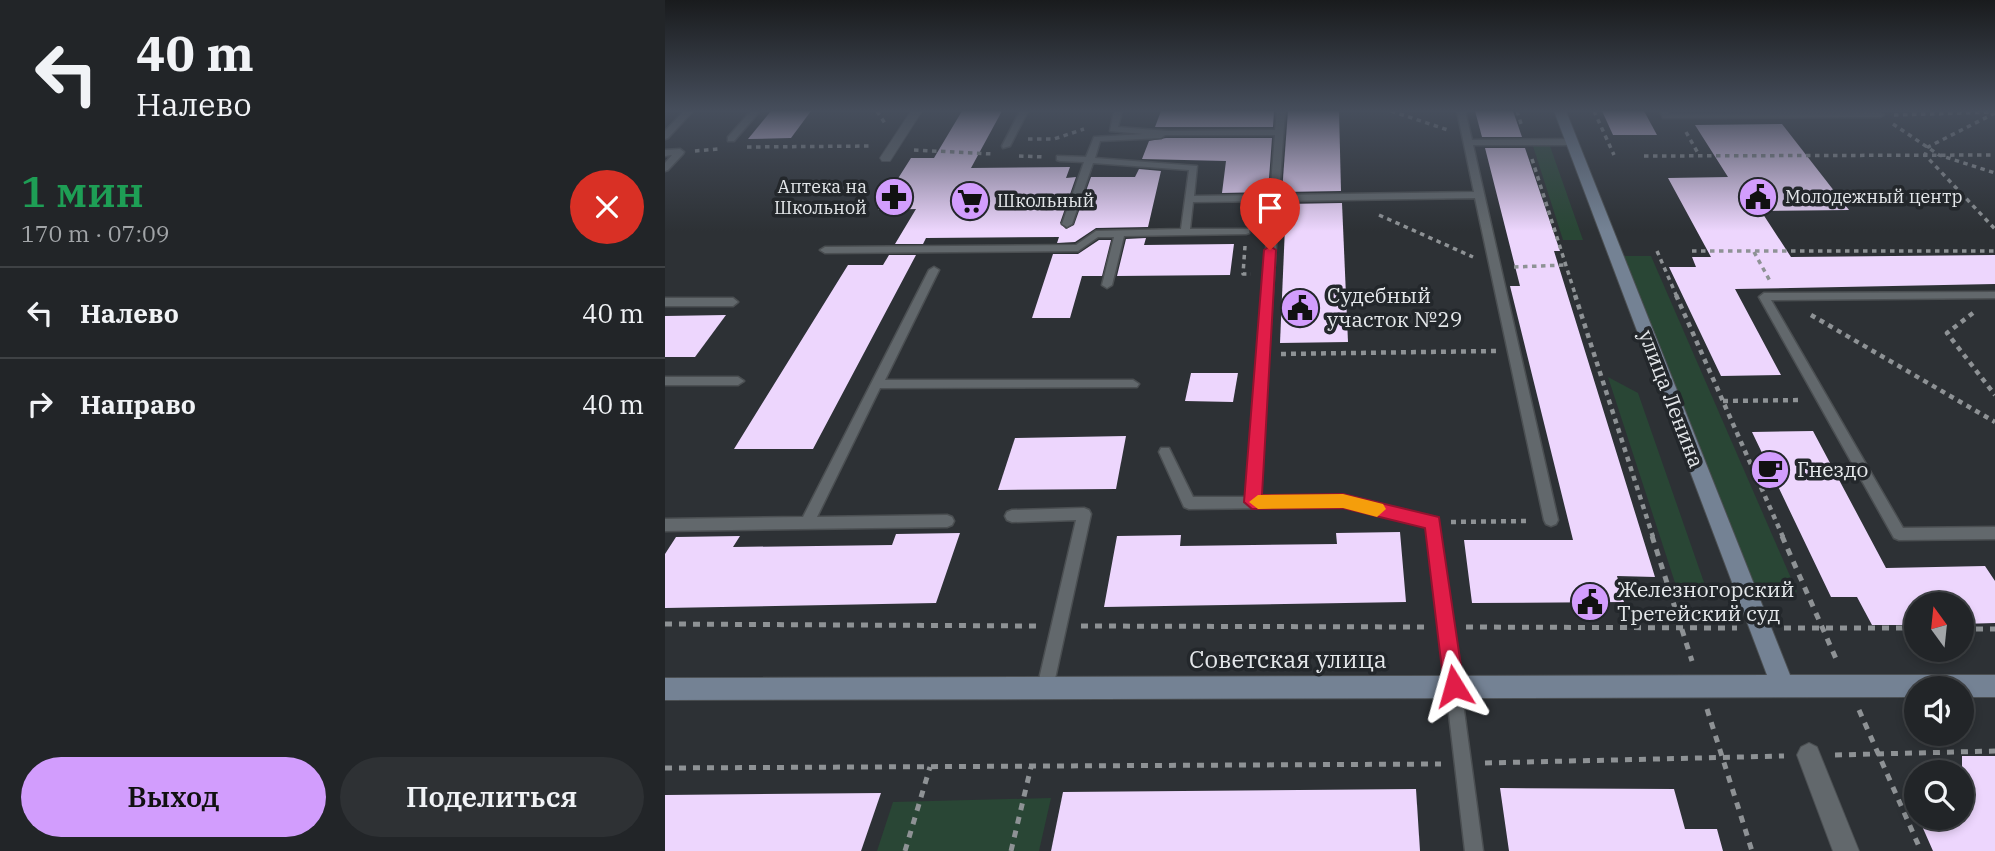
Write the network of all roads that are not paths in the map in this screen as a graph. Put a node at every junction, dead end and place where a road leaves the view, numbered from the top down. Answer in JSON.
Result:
{"nodes":[{"id":1,"x":1093,"y":151,"type":"edge"},
{"id":2,"x":1278,"y":151,"type":"edge"},
{"id":3,"x":1470,"y":151,"type":"edge"},
{"id":4,"x":1575,"y":151,"type":"edge"},
{"id":5,"x":665,"y":153,"type":"edge"},
{"id":6,"x":1060,"y":158,"type":"road end"},
{"id":7,"x":1090,"y":160,"type":"junction"},
{"id":8,"x":665,"y":168,"type":"edge"},
{"id":9,"x":1479,"y":195,"type":"junction"},
{"id":10,"x":1274,"y":198,"type":"junction"},
{"id":11,"x":1189,"y":200,"type":"junction"},
{"id":12,"x":1067,"y":224,"type":"dead end"},
{"id":13,"x":1246,"y":231,"type":"dead end"},
{"id":14,"x":1185,"y":232,"type":"junction"},
{"id":15,"x":1120,"y":233,"type":"junction"},
{"id":16,"x":825,"y":250,"type":"dead end"},
{"id":17,"x":934,"y":270,"type":"dead end"},
{"id":18,"x":1107,"y":285,"type":"dead end"},
{"id":19,"x":1995,"y":295,"type":"edge"},
{"id":20,"x":665,"y":302,"type":"edge"},
{"id":21,"x":733,"y":302,"type":"dead end"},
{"id":22,"x":665,"y":381,"type":"edge"},
{"id":23,"x":738,"y":381,"type":"dead end"},
{"id":24,"x":877,"y":384,"type":"junction"},
{"id":25,"x":1133,"y":384,"type":"dead end"},
{"id":26,"x":1165,"y":452,"type":"dead end"},
{"id":27,"x":1252,"y":502,"type":"junction"},
{"id":28,"x":1011,"y":516,"type":"dead end"},
{"id":29,"x":1551,"y":520,"type":"road end"},
{"id":30,"x":947,"y":521,"type":"dead end"},
{"id":31,"x":807,"y":523,"type":"junction"},
{"id":32,"x":665,"y":524,"type":"edge"},
{"id":33,"x":1995,"y":533,"type":"edge"},
{"id":34,"x":1454,"y":686,"type":"junction"},
{"id":35,"x":1995,"y":686,"type":"edge"},
{"id":36,"x":1783,"y":687,"type":"junction"},
{"id":37,"x":1045,"y":688,"type":"junction"},
{"id":38,"x":665,"y":689,"type":"edge"},
{"id":39,"x":1809,"y":755,"type":"road end"},
{"id":40,"x":1474,"y":851,"type":"edge"},
{"id":41,"x":1846,"y":851,"type":"edge"}],
"edges":[{"from":1,"to":7,"type":"lane"},
{"from":2,"to":10,"type":"lane"},
{"from":3,"to":9,"type":"lane"},
{"from":4,"to":36,"type":"main road","name":"улица Ленина"},
{"from":5,"to":8,"type":"lane"},
{"from":6,"to":7,"type":"lane"},
{"from":7,"to":11,"type":"lane"},
{"from":7,"to":12,"type":"lane"},
{"from":9,"to":10,"type":"lane"},
{"from":9,"to":29,"type":"lane"},
{"from":10,"to":11,"type":"lane"},
{"from":10,"to":27,"type":"lane"},
{"from":11,"to":14,"type":"lane"},
{"from":13,"to":14,"type":"lane"},
{"from":14,"to":15,"type":"lane"},
{"from":15,"to":16,"type":"lane"},
{"from":15,"to":18,"type":"lane"},
{"from":17,"to":24,"type":"lane"},
{"from":19,"to":33,"type":"lane"},
{"from":20,"to":21,"type":"lane"},
{"from":22,"to":23,"type":"lane"},
{"from":24,"to":25,"type":"lane"},
{"from":24,"to":31,"type":"lane"},
{"from":26,"to":27,"type":"lane"},
{"from":27,"to":34,"type":"lane"},
{"from":28,"to":37,"type":"lane"},
{"from":30,"to":31,"type":"lane"},
{"from":31,"to":32,"type":"lane"},
{"from":34,"to":36,"type":"main road","name":"Советская улица"},
{"from":34,"to":37,"type":"main road","name":"Советская улица"},
{"from":34,"to":40,"type":"lane"},
{"from":35,"to":36,"type":"main road","name":"Советская улица"},
{"from":37,"to":38,"type":"main road","name":"Советская улица"},
{"from":39,"to":41,"type":"street"}]}
